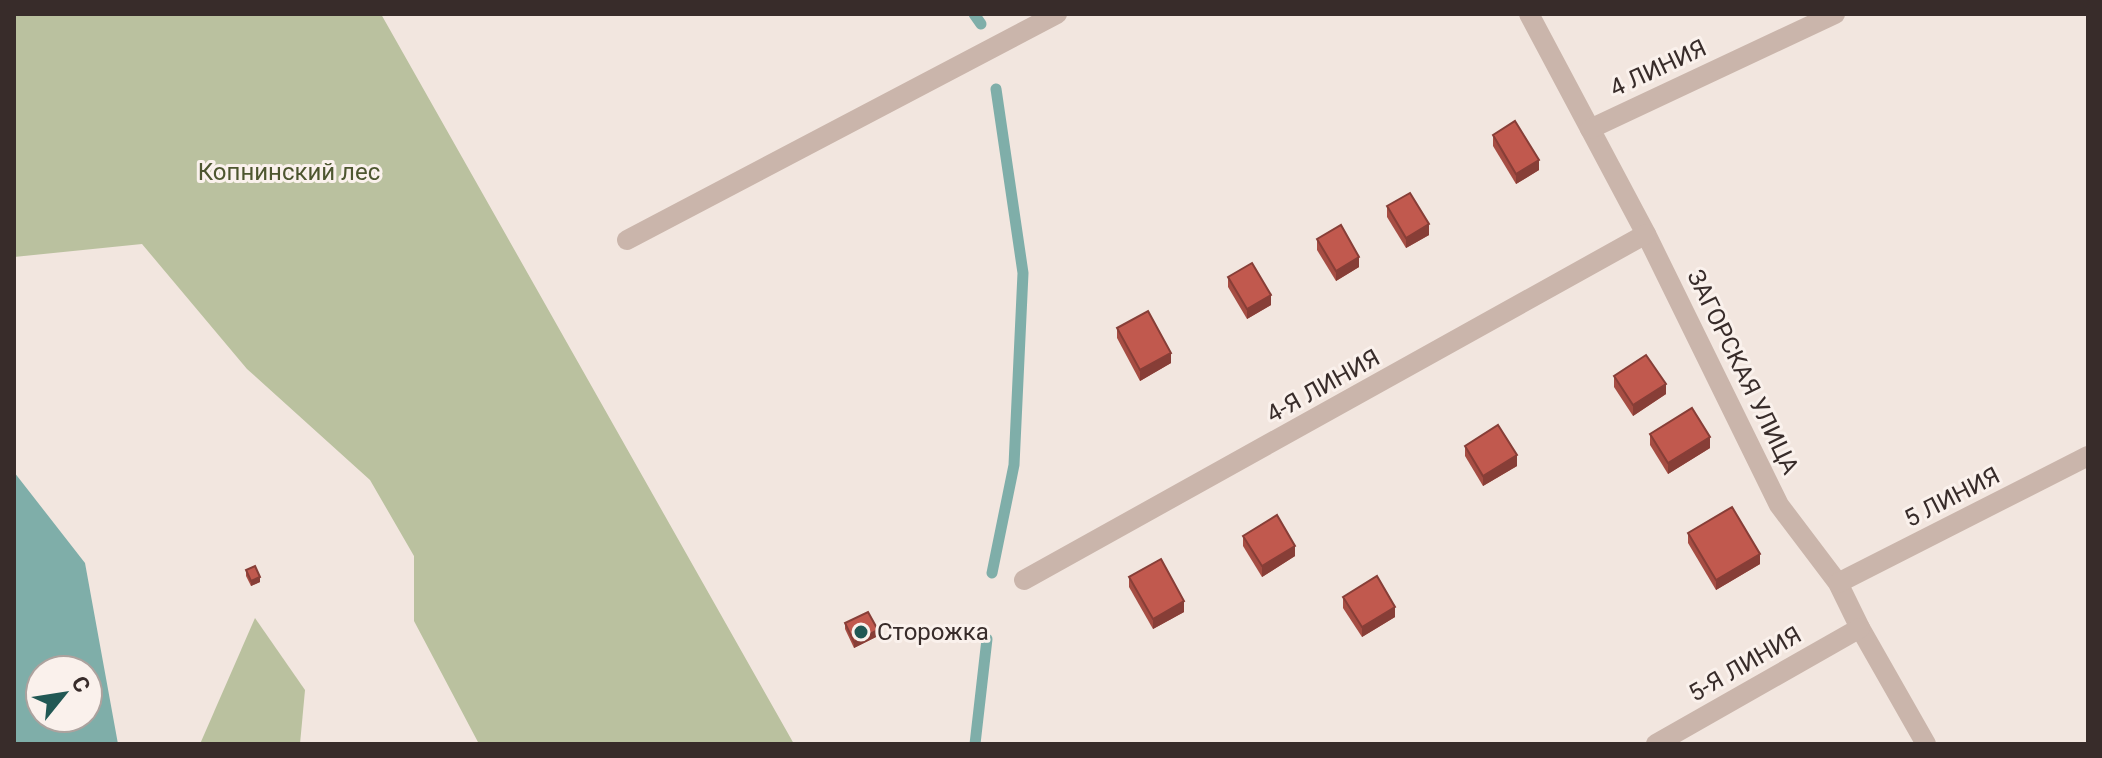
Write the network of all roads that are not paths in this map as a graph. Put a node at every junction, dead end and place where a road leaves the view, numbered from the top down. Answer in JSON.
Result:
{"nodes":[{"id":1,"x":1057,"y":14,"type":"edge"},
{"id":2,"x":1529,"y":14,"type":"edge"},
{"id":3,"x":1835,"y":14,"type":"edge"},
{"id":4,"x":1590,"y":129,"type":"junction"},
{"id":5,"x":1646,"y":234,"type":"junction"},
{"id":6,"x":627,"y":240,"type":"dead end"},
{"id":7,"x":2088,"y":456,"type":"edge"},
{"id":8,"x":1024,"y":580,"type":"dead end"},
{"id":9,"x":1838,"y":583,"type":"junction"},
{"id":10,"x":1860,"y":628,"type":"junction"},
{"id":11,"x":1656,"y":744,"type":"edge"},
{"id":12,"x":1926,"y":744,"type":"edge"}],
"edges":[{"from":1,"to":6,"type":"street"},
{"from":2,"to":4,"type":"street","name":"ЗАГОРСКАЯ УЛИЦА"},
{"from":3,"to":4,"type":"street","name":"4 ЛИНИЯ"},
{"from":4,"to":5,"type":"street","name":"ЗАГОРСКАЯ УЛИЦА"},
{"from":5,"to":8,"type":"street","name":"4-Я ЛИНИЯ"},
{"from":5,"to":9,"type":"street","name":"ЗАГОРСКАЯ УЛИЦА"},
{"from":7,"to":9,"type":"street","name":"5 ЛИНИЯ"},
{"from":9,"to":10,"type":"street","name":"ЗАГОРСКАЯ УЛИЦА"},
{"from":10,"to":11,"type":"street","name":"5-Я ЛИНИЯ"},
{"from":10,"to":12,"type":"street","name":"ЗАГОРСКАЯ УЛИЦА"}]}
